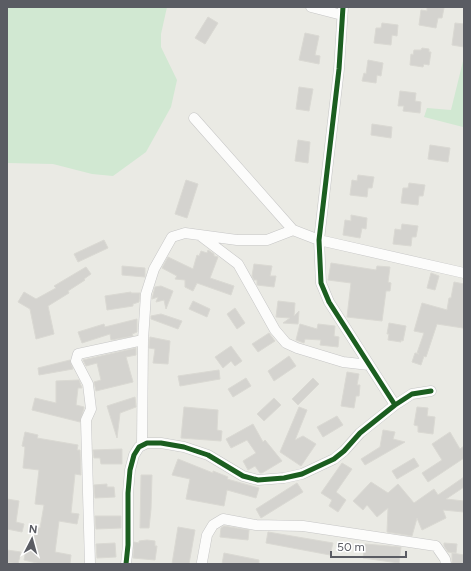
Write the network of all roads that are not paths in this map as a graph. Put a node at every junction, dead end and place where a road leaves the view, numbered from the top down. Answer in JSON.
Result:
{"nodes":[{"id":1,"x":311,"y":7,"type":"edge"},
{"id":2,"x":342,"y":11,"type":"edge"},
{"id":3,"x":194,"y":118,"type":"dead end"},
{"id":4,"x":293,"y":230,"type":"junction"},
{"id":5,"x":200,"y":234,"type":"junction"},
{"id":6,"x":319,"y":240,"type":"junction"},
{"id":7,"x":464,"y":273,"type":"edge"},
{"id":8,"x":143,"y":340,"type":"junction"},
{"id":9,"x":369,"y":365,"type":"junction"},
{"id":10,"x":431,"y":391,"type":"dead end"},
{"id":11,"x":395,"y":405,"type":"junction"},
{"id":12,"x":142,"y":445,"type":"junction"},
{"id":13,"x":202,"y":562,"type":"dead end"},
{"id":14,"x":90,"y":564,"type":"edge"},
{"id":15,"x":126,"y":564,"type":"edge"},
{"id":16,"x":446,"y":564,"type":"edge"}],
"edges":[{"from":1,"to":2,"type":"street"},
{"from":2,"to":6,"type":"street"},
{"from":3,"to":4,"type":"street"},
{"from":4,"to":5,"type":"street"},
{"from":4,"to":6,"type":"street"},
{"from":5,"to":8,"type":"street"},
{"from":5,"to":9,"type":"street"},
{"from":6,"to":7,"type":"street"},
{"from":6,"to":9,"type":"street"},
{"from":8,"to":12,"type":"street"},
{"from":8,"to":14,"type":"street"},
{"from":9,"to":11,"type":"street"},
{"from":10,"to":11,"type":"street"},
{"from":11,"to":12,"type":"street"},
{"from":12,"to":15,"type":"street"},
{"from":13,"to":16,"type":"street"}]}
